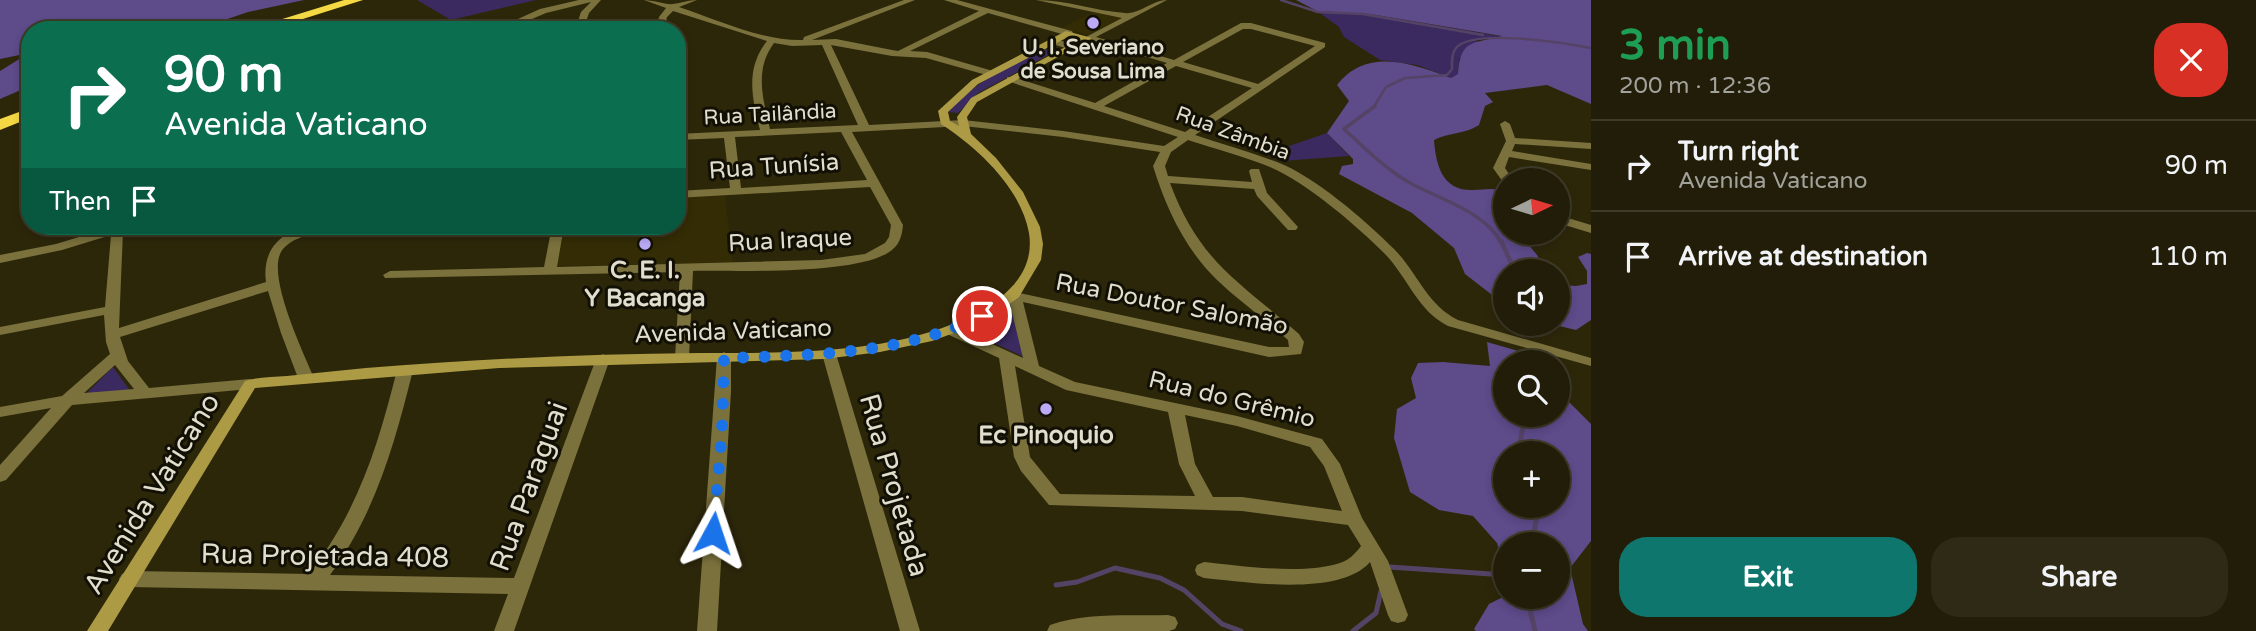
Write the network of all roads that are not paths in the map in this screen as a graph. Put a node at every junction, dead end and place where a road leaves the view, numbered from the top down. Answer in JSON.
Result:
{"nodes":[{"id":1,"x":357,"y":0,"type":"edge"},
{"id":2,"x":589,"y":0,"type":"edge"},
{"id":3,"x":597,"y":0,"type":"edge"},
{"id":4,"x":648,"y":0,"type":"edge"},
{"id":5,"x":693,"y":0,"type":"edge"},
{"id":6,"x":911,"y":0,"type":"edge"},
{"id":7,"x":948,"y":0,"type":"edge"},
{"id":8,"x":1040,"y":0,"type":"edge"},
{"id":9,"x":1163,"y":0,"type":"edge"},
{"id":10,"x":1082,"y":4,"type":"edge"},
{"id":11,"x":673,"y":7,"type":"junction"},
{"id":12,"x":986,"y":11,"type":"junction"},
{"id":13,"x":1132,"y":17,"type":"junction"},
{"id":14,"x":284,"y":21,"type":"edge"},
{"id":15,"x":518,"y":21,"type":"edge"},
{"id":16,"x":582,"y":21,"type":"edge"},
{"id":17,"x":662,"y":21,"type":"edge"},
{"id":18,"x":1069,"y":33,"type":"junction"},
{"id":19,"x":1088,"y":38,"type":"junction"},
{"id":20,"x":772,"y":40,"type":"junction"},
{"id":21,"x":1052,"y":41,"type":"junction"},
{"id":22,"x":825,"y":42,"type":"junction"},
{"id":23,"x":796,"y":43,"type":"junction"},
{"id":24,"x":1072,"y":47,"type":"junction"},
{"id":25,"x":898,"y":54,"type":"junction"},
{"id":26,"x":1173,"y":62,"type":"junction"},
{"id":27,"x":990,"y":73,"type":"junction"},
{"id":28,"x":1010,"y":79,"type":"junction"},
{"id":29,"x":1260,"y":87,"type":"junction"},
{"id":30,"x":1097,"y":106,"type":"junction"},
{"id":31,"x":21,"y":117,"type":"edge"},
{"id":32,"x":945,"y":120,"type":"junction"},
{"id":33,"x":1505,"y":124,"type":"dead end"},
{"id":34,"x":0,"y":125,"type":"edge"},
{"id":35,"x":964,"y":125,"type":"junction"},
{"id":36,"x":864,"y":128,"type":"junction"},
{"id":37,"x":845,"y":129,"type":"junction"},
{"id":38,"x":766,"y":132,"type":"junction"},
{"id":39,"x":729,"y":134,"type":"junction"},
{"id":40,"x":686,"y":136,"type":"edge"},
{"id":41,"x":1188,"y":136,"type":"junction"},
{"id":42,"x":1511,"y":141,"type":"junction"},
{"id":43,"x":1591,"y":145,"type":"edge"},
{"id":44,"x":1166,"y":150,"type":"junction"},
{"id":45,"x":1507,"y":153,"type":"junction"},
{"id":46,"x":1591,"y":167,"type":"edge"},
{"id":47,"x":1499,"y":168,"type":"edge"},
{"id":48,"x":1255,"y":171,"type":"dead end"},
{"id":49,"x":1163,"y":179,"type":"junction"},
{"id":50,"x":873,"y":183,"type":"junction"},
{"id":51,"x":1258,"y":186,"type":"junction"},
{"id":52,"x":736,"y":192,"type":"junction"},
{"id":53,"x":686,"y":195,"type":"edge"},
{"id":54,"x":1570,"y":223,"type":"edge"},
{"id":55,"x":1292,"y":227,"type":"dead end"},
{"id":56,"x":1591,"y":229,"type":"edge"},
{"id":57,"x":98,"y":235,"type":"edge"},
{"id":58,"x":121,"y":235,"type":"edge"},
{"id":59,"x":298,"y":235,"type":"edge"},
{"id":60,"x":556,"y":235,"type":"edge"},
{"id":61,"x":0,"y":259,"type":"edge"},
{"id":62,"x":687,"y":268,"type":"junction"},
{"id":63,"x":550,"y":271,"type":"junction"},
{"id":64,"x":390,"y":275,"type":"dead end"},
{"id":65,"x":272,"y":285,"type":"junction"},
{"id":66,"x":1015,"y":296,"type":"junction"},
{"id":67,"x":110,"y":310,"type":"junction"},
{"id":68,"x":0,"y":331,"type":"edge"},
{"id":69,"x":952,"y":331,"type":"junction"},
{"id":70,"x":114,"y":334,"type":"junction"},
{"id":71,"x":829,"y":354,"type":"junction"},
{"id":72,"x":117,"y":355,"type":"junction"},
{"id":73,"x":1006,"y":356,"type":"junction"},
{"id":74,"x":682,"y":358,"type":"junction"},
{"id":75,"x":724,"y":358,"type":"junction"},
{"id":76,"x":603,"y":359,"type":"junction"},
{"id":77,"x":1588,"y":362,"type":"dead end"},
{"id":78,"x":405,"y":370,"type":"junction"},
{"id":79,"x":1032,"y":370,"type":"junction"},
{"id":80,"x":306,"y":378,"type":"junction"},
{"id":81,"x":250,"y":384,"type":"junction"},
{"id":82,"x":144,"y":392,"type":"junction"},
{"id":83,"x":67,"y":400,"type":"junction"},
{"id":84,"x":1175,"y":407,"type":"junction"},
{"id":85,"x":0,"y":412,"type":"edge"},
{"id":86,"x":0,"y":476,"type":"edge"},
{"id":87,"x":1206,"y":503,"type":"junction"},
{"id":88,"x":1354,"y":519,"type":"junction"},
{"id":89,"x":1370,"y":547,"type":"junction"},
{"id":90,"x":1204,"y":570,"type":"dead end"},
{"id":91,"x":129,"y":579,"type":"junction"},
{"id":92,"x":313,"y":583,"type":"junction"},
{"id":93,"x":519,"y":586,"type":"junction"},
{"id":94,"x":1398,"y":615,"type":"dead end"},
{"id":95,"x":1168,"y":623,"type":"dead end"},
{"id":96,"x":97,"y":631,"type":"edge"},
{"id":97,"x":504,"y":631,"type":"edge"},
{"id":98,"x":707,"y":631,"type":"edge"},
{"id":99,"x":910,"y":631,"type":"edge"},
{"id":100,"x":1057,"y":631,"type":"edge"}],
"edges":[{"from":1,"to":14,"type":"highway"},
{"from":2,"to":15,"type":"street"},
{"from":3,"to":16,"type":"street"},
{"from":4,"to":11,"type":"street"},
{"from":5,"to":11,"type":"street"},
{"from":6,"to":23,"type":"street"},
{"from":7,"to":12,"type":"street"},
{"from":8,"to":10,"type":"street"},
{"from":9,"to":13,"type":"street"},
{"from":10,"to":13,"type":"street"},
{"from":11,"to":17,"type":"street"},
{"from":11,"to":20,"type":"street"},
{"from":12,"to":18,"type":"street"},
{"from":12,"to":25,"type":"street"},
{"from":13,"to":19,"type":"street"},
{"from":18,"to":19,"type":"street"},
{"from":18,"to":21,"type":"street"},
{"from":19,"to":24,"type":"street"},
{"from":19,"to":26,"type":"street"},
{"from":20,"to":23,"type":"street"},
{"from":20,"to":38,"type":"street"},
{"from":21,"to":24,"type":"street"},
{"from":21,"to":27,"type":"street"},
{"from":22,"to":23,"type":"street"},
{"from":22,"to":25,"type":"street"},
{"from":22,"to":36,"type":"street"},
{"from":24,"to":28,"type":"street"},
{"from":25,"to":27,"type":"street"},
{"from":26,"to":29,"type":"street"},
{"from":26,"to":29,"type":"street"},
{"from":26,"to":30,"type":"street"},
{"from":27,"to":32,"type":"street"},
{"from":28,"to":30,"type":"street","name":"Rua Zâmbia"},
{"from":28,"to":35,"type":"street"},
{"from":29,"to":41,"type":"street"},
{"from":30,"to":41,"type":"street","name":"Rua Zâmbia"},
{"from":31,"to":34,"type":"highway"},
{"from":32,"to":35,"type":"street"},
{"from":32,"to":35,"type":"street","name":"Rua Tailândia"},
{"from":32,"to":36,"type":"street","name":"Rua Tailândia"},
{"from":33,"to":42,"type":"street"},
{"from":35,"to":44,"type":"street","name":"Rua Tailândia"},
{"from":35,"to":66,"type":"street"},
{"from":36,"to":37,"type":"street","name":"Rua Tailândia"},
{"from":37,"to":38,"type":"street","name":"Rua Tailândia"},
{"from":37,"to":50,"type":"street","name":"Rua Iraque"},
{"from":38,"to":39,"type":"street","name":"Rua Tailândia"},
{"from":39,"to":40,"type":"street","name":"Rua Tailândia"},
{"from":39,"to":52,"type":"street"},
{"from":41,"to":44,"type":"street"},
{"from":41,"to":77,"type":"street","name":"Rua Zâmbia"},
{"from":42,"to":43,"type":"street"},
{"from":42,"to":45,"type":"street"},
{"from":44,"to":49,"type":"street"},
{"from":45,"to":46,"type":"street"},
{"from":45,"to":47,"type":"street"},
{"from":48,"to":51,"type":"street"},
{"from":49,"to":51,"type":"street"},
{"from":49,"to":66,"type":"street","name":"Rua Doutor Salomão"},
{"from":50,"to":52,"type":"street","name":"Rua Tunísia"},
{"from":50,"to":62,"type":"street","name":"Rua Iraque"},
{"from":51,"to":55,"type":"street"},
{"from":52,"to":53,"type":"street","name":"Rua Tunísia"},
{"from":54,"to":56,"type":"street"},
{"from":57,"to":61,"type":"street"},
{"from":58,"to":67,"type":"street"},
{"from":59,"to":65,"type":"street"},
{"from":60,"to":63,"type":"street"},
{"from":62,"to":63,"type":"street","name":"Rua Iraque"},
{"from":62,"to":74,"type":"street"},
{"from":63,"to":64,"type":"street","name":"Rua Iraque"},
{"from":65,"to":70,"type":"street"},
{"from":65,"to":80,"type":"street"},
{"from":66,"to":69,"type":"street","name":"Avenida Vaticano"},
{"from":66,"to":79,"type":"street"},
{"from":67,"to":68,"type":"street"},
{"from":67,"to":70,"type":"street"},
{"from":69,"to":71,"type":"street","name":"Avenida Vaticano"},
{"from":69,"to":73,"type":"street","name":"Rua do Grêmio"},
{"from":70,"to":72,"type":"street"},
{"from":71,"to":75,"type":"street","name":"Avenida Vaticano"},
{"from":71,"to":99,"type":"street","name":"Rua Projetada"},
{"from":72,"to":82,"type":"street"},
{"from":72,"to":83,"type":"street"},
{"from":73,"to":79,"type":"street","name":"Rua do Grêmio"},
{"from":73,"to":87,"type":"street"},
{"from":74,"to":75,"type":"street","name":"Avenida Vaticano"},
{"from":74,"to":76,"type":"street","name":"Avenida Vaticano"},
{"from":75,"to":98,"type":"street"},
{"from":76,"to":78,"type":"street","name":"Avenida Vaticano"},
{"from":76,"to":93,"type":"street","name":"Rua Paraguai"},
{"from":78,"to":80,"type":"street","name":"Avenida Vaticano"},
{"from":78,"to":92,"type":"street"},
{"from":79,"to":84,"type":"street","name":"Rua do Grêmio"},
{"from":80,"to":81,"type":"street","name":"Avenida Vaticano"},
{"from":81,"to":82,"type":"street","name":"Avenida Vaticano"},
{"from":81,"to":91,"type":"street","name":"Avenida Vaticano"},
{"from":82,"to":83,"type":"street","name":"Avenida Vaticano"},
{"from":83,"to":85,"type":"street","name":"Avenida Vaticano"},
{"from":83,"to":86,"type":"street"},
{"from":84,"to":87,"type":"street"},
{"from":84,"to":88,"type":"street","name":"Rua do Grêmio"},
{"from":87,"to":88,"type":"street"},
{"from":88,"to":89,"type":"street","name":"Rua do Grêmio"},
{"from":89,"to":90,"type":"street"},
{"from":89,"to":94,"type":"street","name":"Rua do Grêmio"},
{"from":91,"to":92,"type":"street","name":"Rua Projetada 408"},
{"from":91,"to":96,"type":"street","name":"Avenida Vaticano"},
{"from":92,"to":93,"type":"street","name":"Rua Projetada 408"},
{"from":93,"to":97,"type":"street","name":"Rua Paraguai"},
{"from":95,"to":100,"type":"street"}]}
